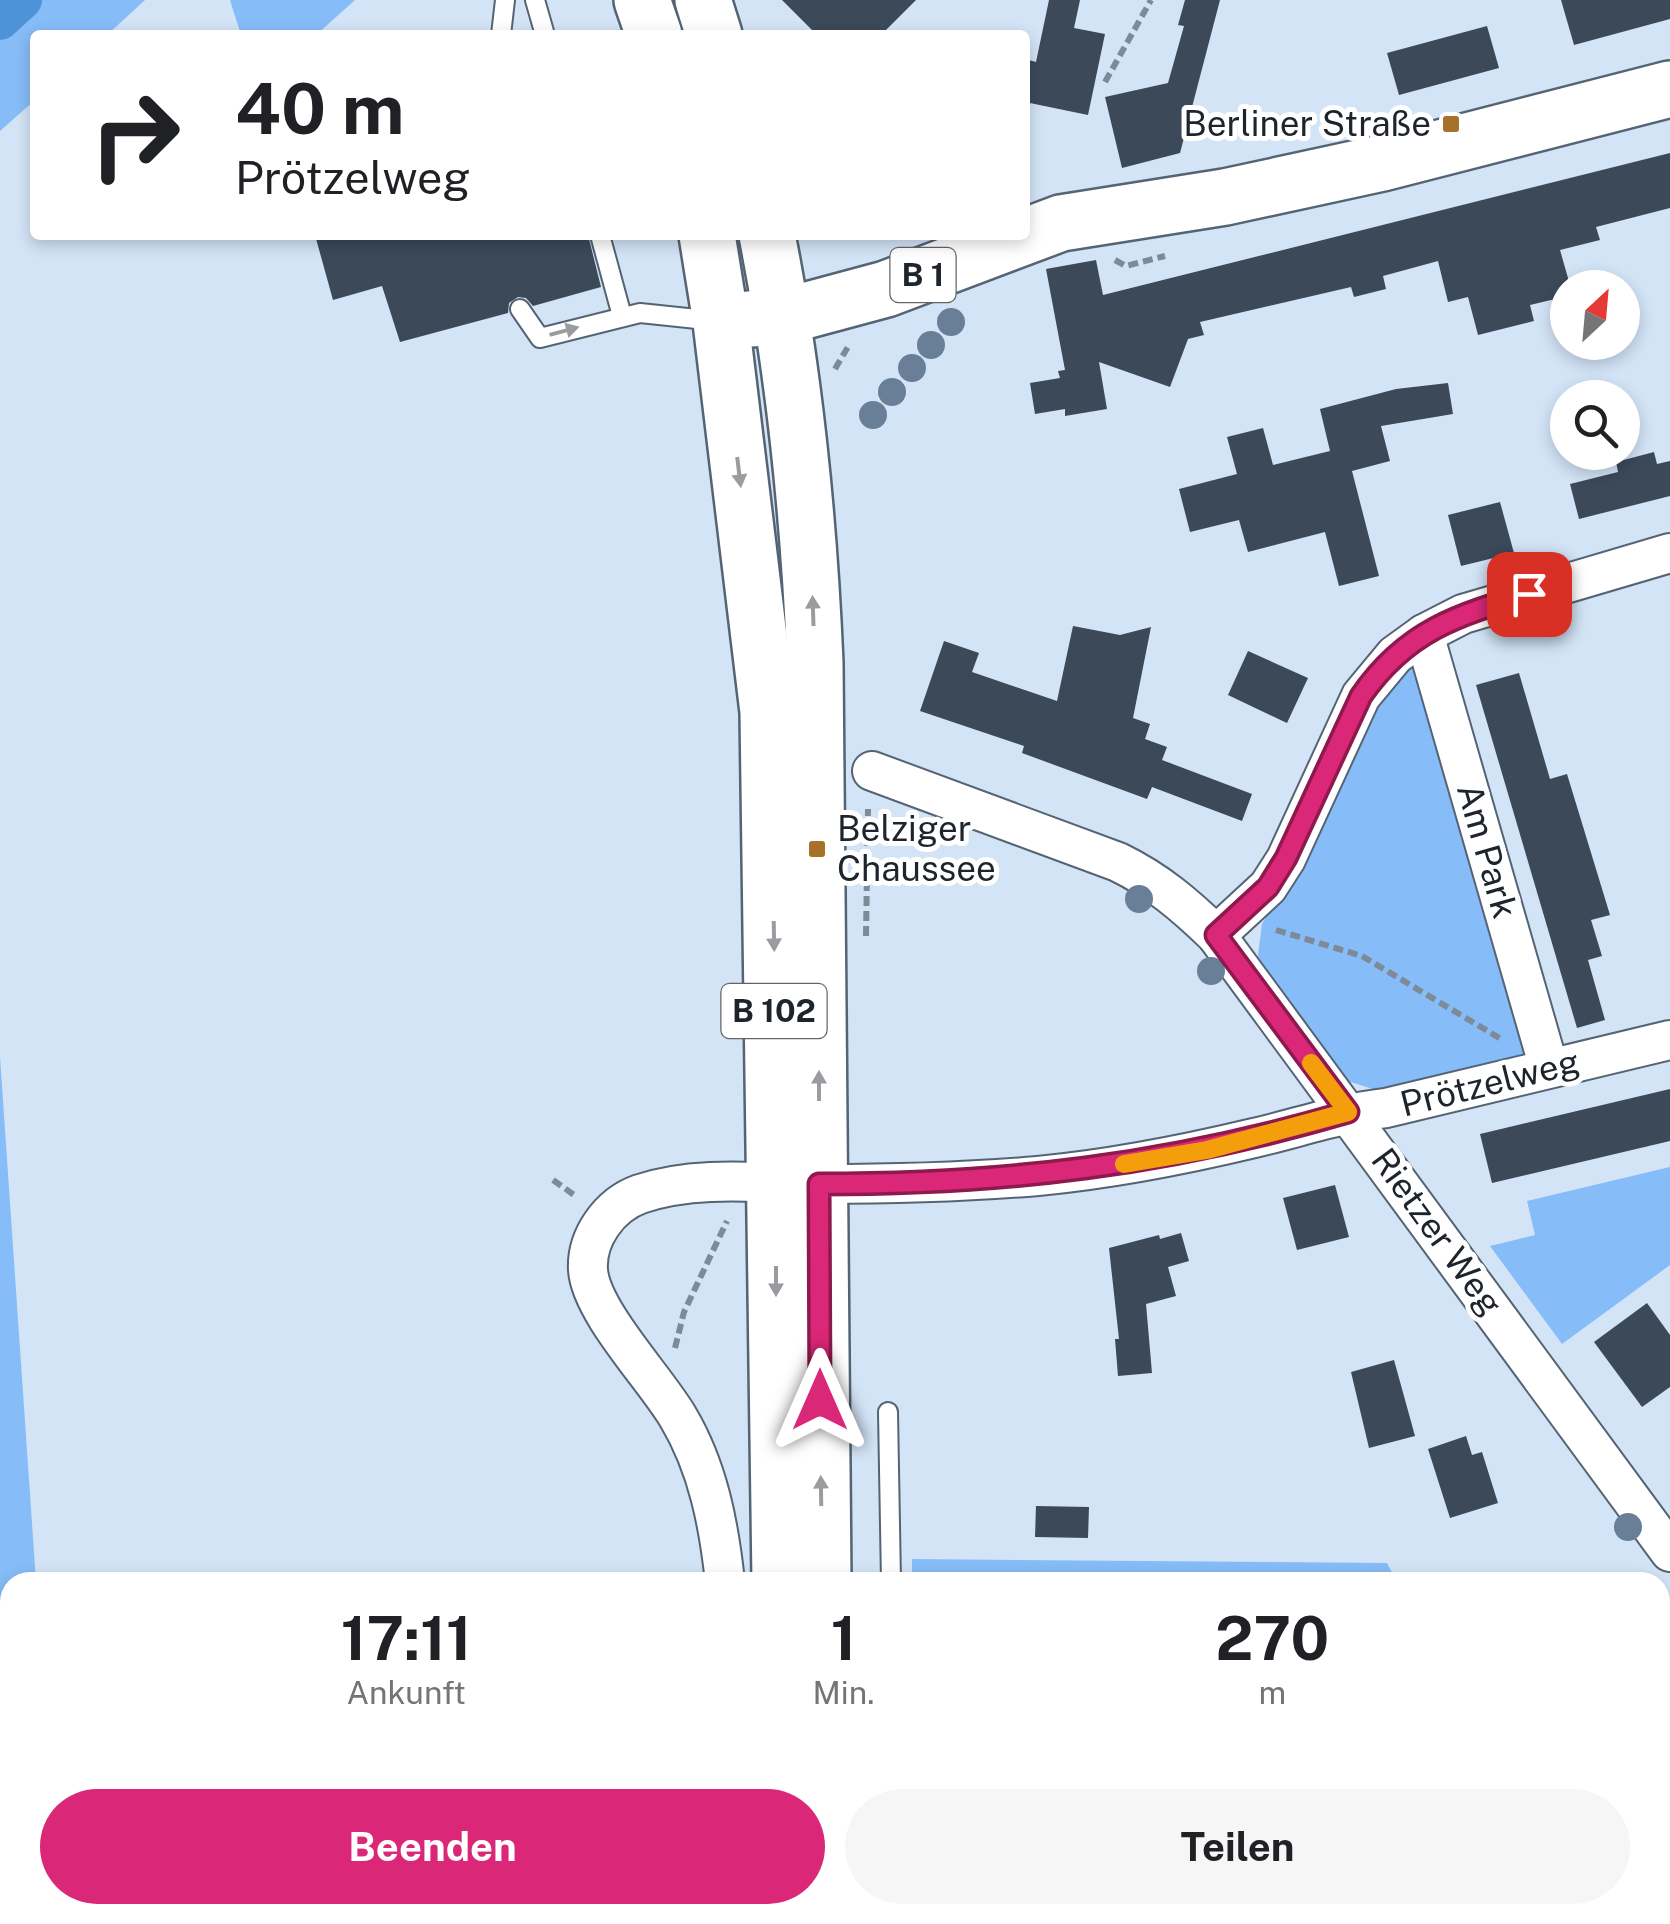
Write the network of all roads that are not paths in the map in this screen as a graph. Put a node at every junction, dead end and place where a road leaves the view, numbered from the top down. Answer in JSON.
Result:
{"nodes":[{"id":1,"x":505,"y":0,"type":"edge"},
{"id":2,"x":535,"y":0,"type":"edge"},
{"id":3,"x":642,"y":0,"type":"edge"},
{"id":4,"x":703,"y":0,"type":"edge"},
{"id":5,"x":502,"y":30,"type":"edge"},
{"id":6,"x":544,"y":30,"type":"edge"},
{"id":7,"x":652,"y":30,"type":"edge"},
{"id":8,"x":712,"y":30,"type":"edge"},
{"id":9,"x":1670,"y":89,"type":"edge"},
{"id":10,"x":1043,"y":222,"type":"edge"},
{"id":11,"x":601,"y":240,"type":"edge"},
{"id":12,"x":771,"y":240,"type":"edge"},
{"id":13,"x":778,"y":240,"type":"edge"},
{"id":14,"x":1001,"y":240,"type":"edge"},
{"id":15,"x":715,"y":280,"type":"edge"},
{"id":16,"x":520,"y":309,"type":"dead end"},
{"id":17,"x":622,"y":316,"type":"junction"},
{"id":18,"x":782,"y":317,"type":"junction"},
{"id":19,"x":1667,"y":566,"type":"edge"},
{"id":20,"x":1424,"y":634,"type":"junction"},
{"id":21,"x":872,"y":771,"type":"dead end"},
{"id":22,"x":1216,"y":935,"type":"junction"},
{"id":23,"x":1670,"y":1040,"type":"edge"},
{"id":24,"x":1550,"y":1068,"type":"junction"},
{"id":25,"x":1348,"y":1112,"type":"junction"},
{"id":26,"x":775,"y":1183,"type":"junction"},
{"id":27,"x":888,"y":1412,"type":"dead end"},
{"id":28,"x":1670,"y":1552,"type":"edge"},
{"id":29,"x":724,"y":1572,"type":"edge"},
{"id":30,"x":780,"y":1572,"type":"edge"},
{"id":31,"x":822,"y":1572,"type":"edge"},
{"id":32,"x":892,"y":1572,"type":"edge"}],
"edges":[{"from":1,"to":5,"type":"lane"},
{"from":2,"to":6,"type":"lane"},
{"from":3,"to":7,"type":"main road"},
{"from":4,"to":8,"type":"main road"},
{"from":9,"to":10,"type":"main road","number":"B 1"},
{"from":11,"to":17,"type":"lane"},
{"from":12,"to":15,"type":"main road"},
{"from":13,"to":18,"type":"main road","number":"B 102"},
{"from":14,"to":18,"type":"main road","number":"B 1"},
{"from":15,"to":17,"type":"lane"},
{"from":15,"to":18,"type":"main road","number":"B 1"},
{"from":15,"to":26,"type":"main road","number":"B 102","one_way":true},
{"from":16,"to":17,"type":"lane","one_way":true},
{"from":26,"to":18,"type":"main road","number":"B 102","one_way":true},
{"from":19,"to":20,"type":"street"},
{"from":20,"to":22,"type":"street"},
{"from":20,"to":24,"type":"street","name":"Am Park"},
{"from":21,"to":22,"type":"street","name":"Rietzer Weg"},
{"from":22,"to":25,"type":"street","name":"Rietzer Weg"},
{"from":23,"to":24,"type":"street","name":"Prötzelweg"},
{"from":24,"to":25,"type":"street","name":"Prötzelweg"},
{"from":25,"to":26,"type":"street","name":"Prötzelweg"},
{"from":25,"to":28,"type":"street","name":"Rietzer Weg"},
{"from":26,"to":29,"type":"street","name":"Prötzelweg"},
{"from":26,"to":30,"type":"main road","number":"B 102","one_way":true},
{"from":31,"to":26,"type":"main road","number":"B 102","one_way":true},
{"from":27,"to":32,"type":"lane"}]}
